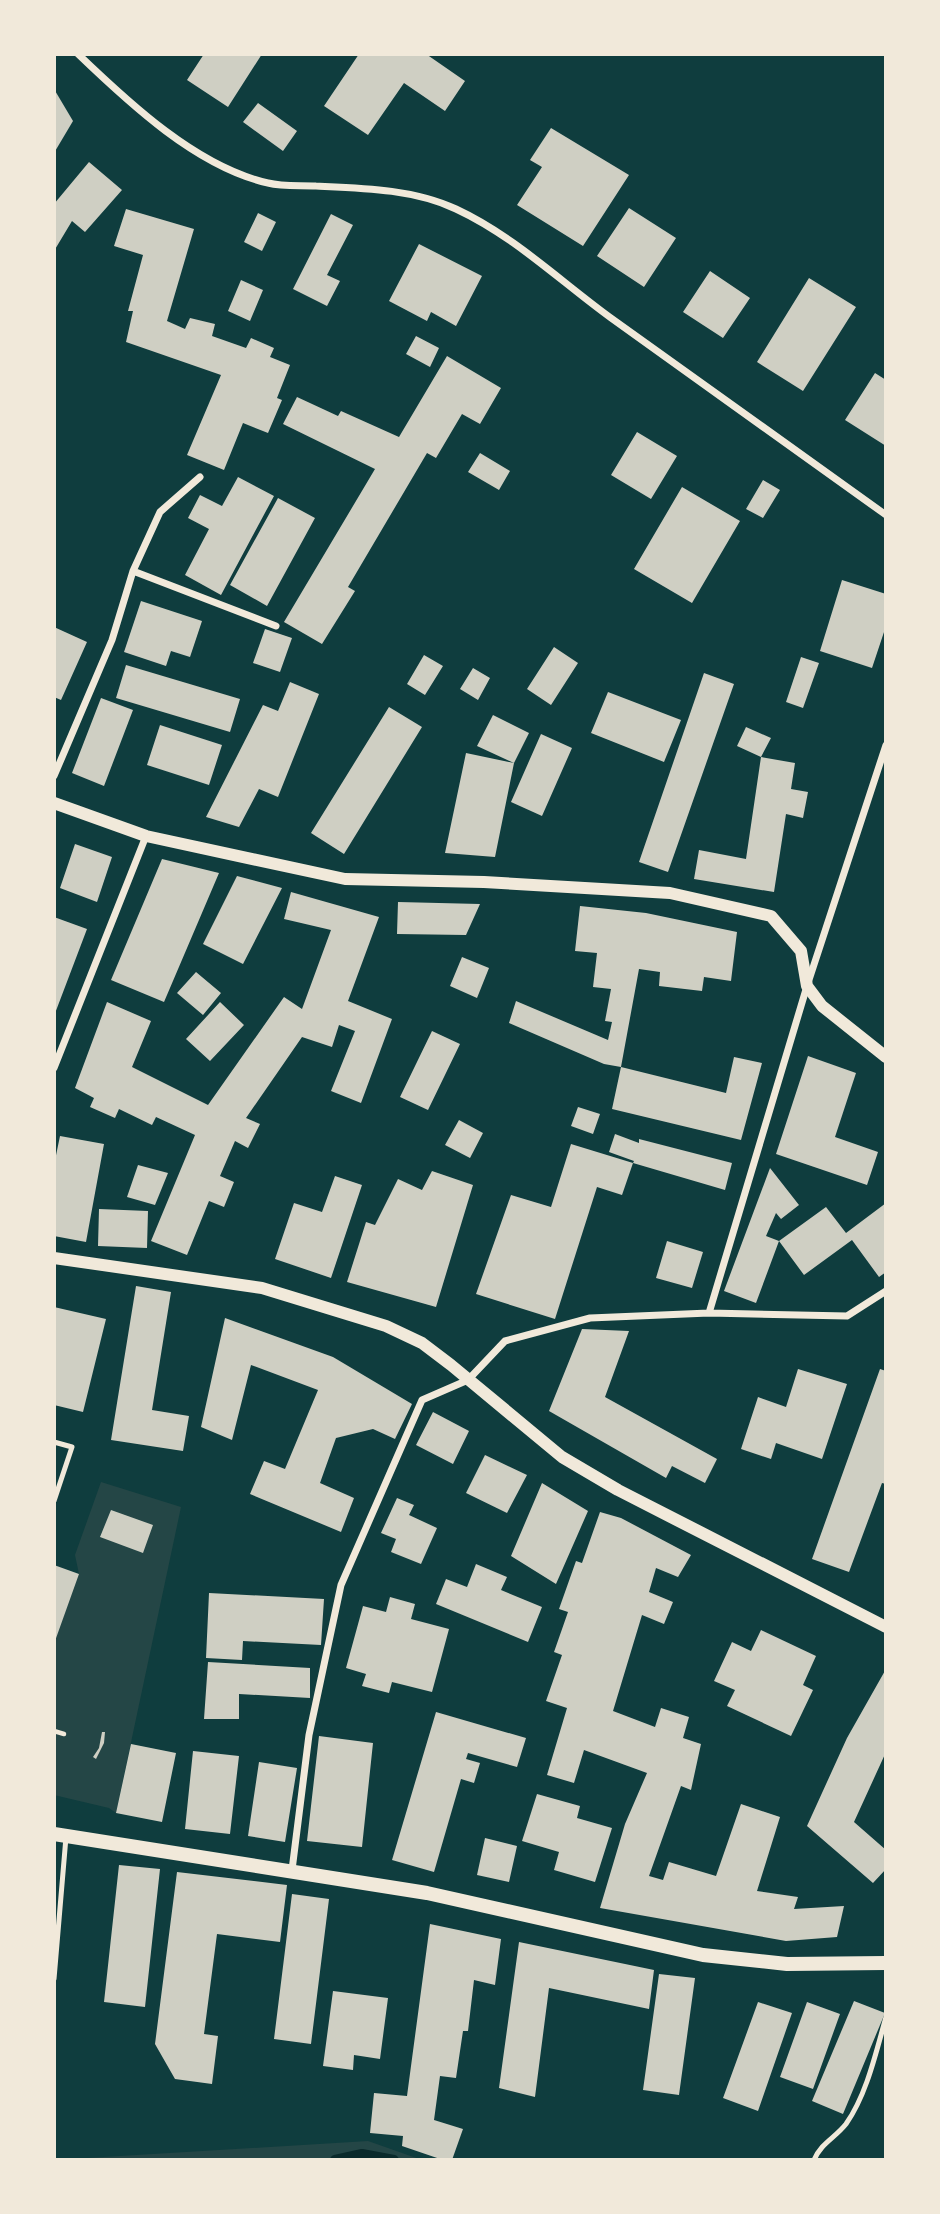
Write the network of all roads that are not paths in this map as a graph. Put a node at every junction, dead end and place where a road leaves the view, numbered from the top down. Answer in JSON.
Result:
{"nodes":[{"id":1,"x":78,"y":54,"type":"edge"},
{"id":2,"x":200,"y":477,"type":"dead end"},
{"id":3,"x":886,"y":515,"type":"edge"},
{"id":4,"x":133,"y":571,"type":"junction"},
{"id":5,"x":276,"y":626,"type":"dead end"},
{"id":6,"x":886,"y":745,"type":"edge"},
{"id":7,"x":54,"y":776,"type":"edge"},
{"id":8,"x":54,"y":803,"type":"edge"},
{"id":9,"x":146,"y":836,"type":"junction"},
{"id":10,"x":807,"y":986,"type":"junction"},
{"id":11,"x":886,"y":1057,"type":"edge"},
{"id":12,"x":54,"y":1068,"type":"edge"},
{"id":13,"x":54,"y":1258,"type":"edge"},
{"id":14,"x":886,"y":1291,"type":"edge"},
{"id":15,"x":709,"y":1313,"type":"junction"},
{"id":16,"x":468,"y":1380,"type":"junction"},
{"id":17,"x":54,"y":1441,"type":"edge"},
{"id":18,"x":54,"y":1501,"type":"edge"},
{"id":19,"x":886,"y":1627,"type":"edge"},
{"id":20,"x":60,"y":1835,"type":"edge"},
{"id":21,"x":292,"y":1870,"type":"junction"},
{"id":22,"x":886,"y":1963,"type":"edge"},
{"id":23,"x":54,"y":1979,"type":"edge"},
{"id":24,"x":886,"y":2017,"type":"edge"},
{"id":25,"x":814,"y":2160,"type":"edge"}],
"edges":[{"from":1,"to":3,"type":"street"},
{"from":2,"to":4,"type":"street"},
{"from":4,"to":5,"type":"street"},
{"from":4,"to":7,"type":"street"},
{"from":6,"to":10,"type":"street"},
{"from":8,"to":9,"type":"street"},
{"from":9,"to":10,"type":"street"},
{"from":9,"to":12,"type":"street"},
{"from":10,"to":11,"type":"street"},
{"from":10,"to":15,"type":"street"},
{"from":13,"to":16,"type":"street"},
{"from":14,"to":15,"type":"street"},
{"from":15,"to":16,"type":"street"},
{"from":16,"to":19,"type":"street"},
{"from":16,"to":21,"type":"street"},
{"from":17,"to":18,"type":"lane"},
{"from":20,"to":21,"type":"main road"},
{"from":20,"to":23,"type":"lane"},
{"from":21,"to":22,"type":"main road"},
{"from":24,"to":25,"type":"lane"}]}
